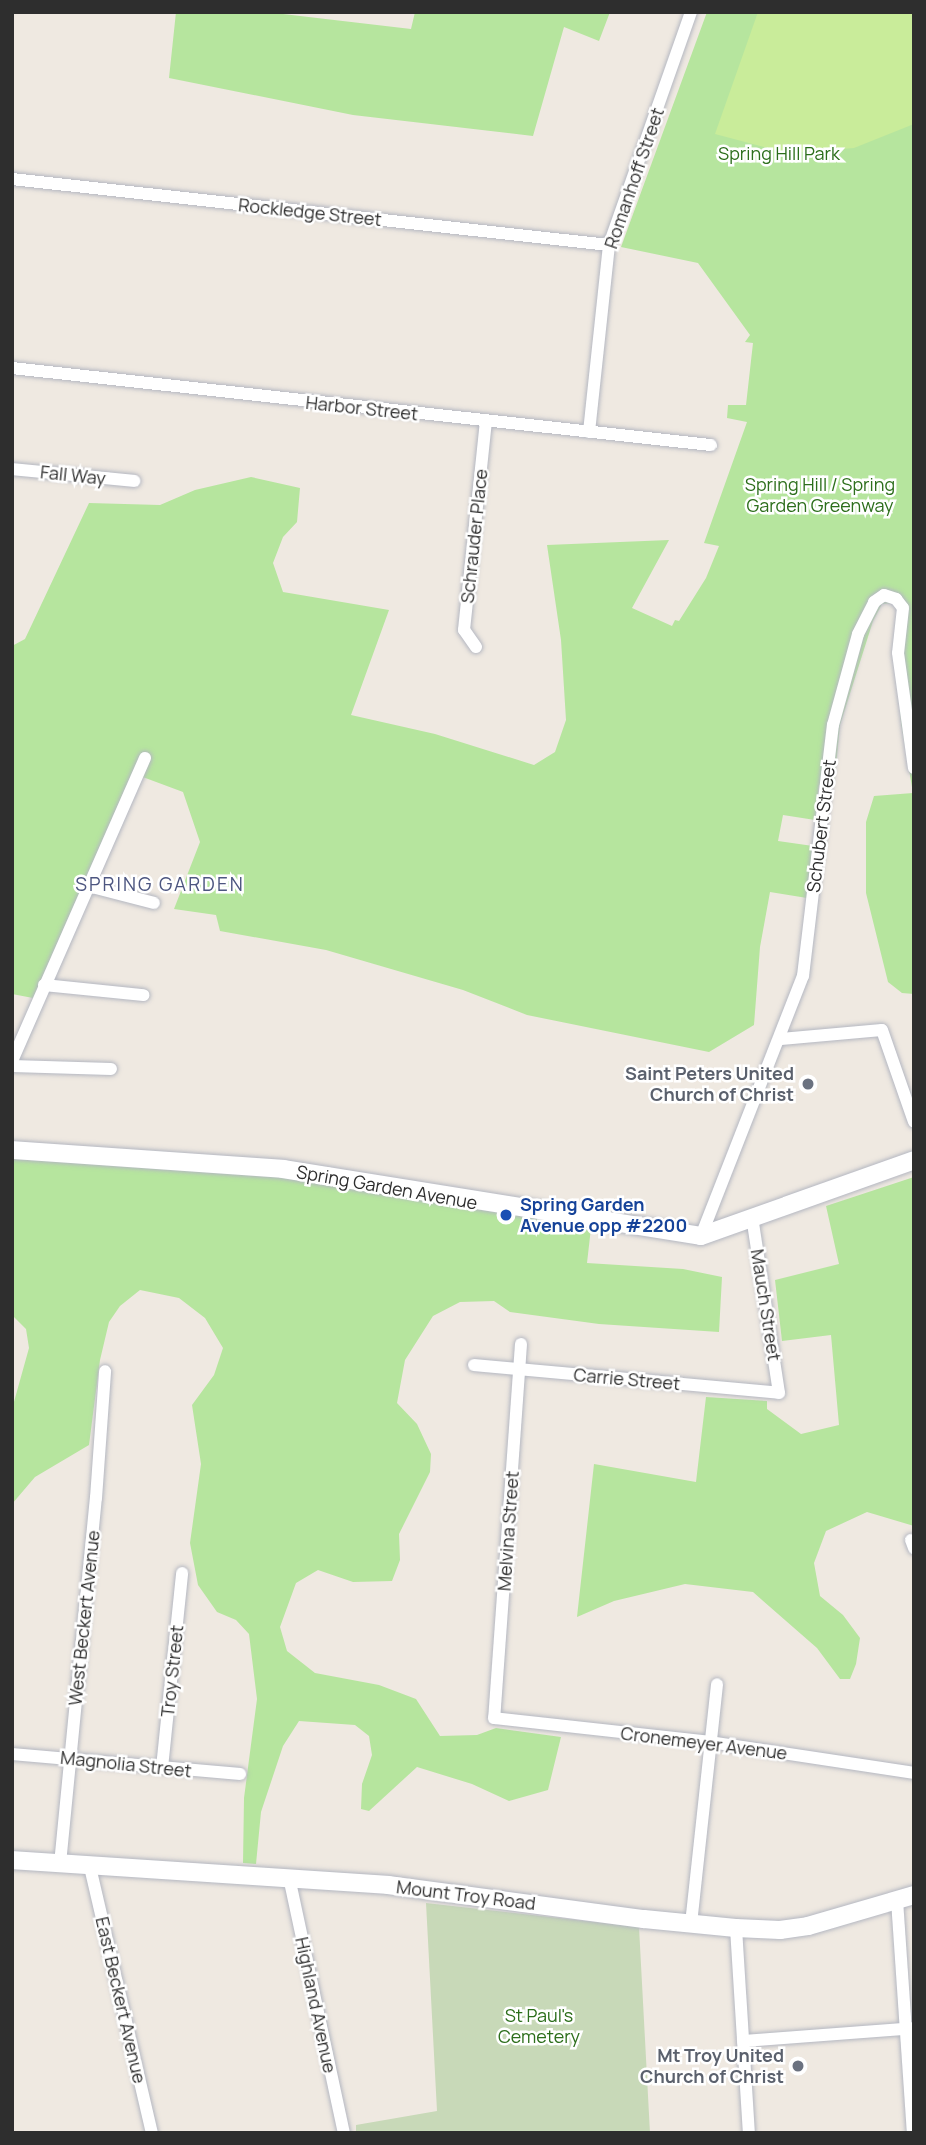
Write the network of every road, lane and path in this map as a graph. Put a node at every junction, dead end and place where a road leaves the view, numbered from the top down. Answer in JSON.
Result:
{"nodes":[{"id":1,"x":691,"y":12,"type":"edge"},
{"id":2,"x":12,"y":179,"type":"edge"},
{"id":3,"x":609,"y":245,"type":"junction"},
{"id":4,"x":12,"y":368,"type":"edge"},
{"id":5,"x":486,"y":422,"type":"junction"},
{"id":6,"x":589,"y":432,"type":"junction"},
{"id":7,"x":711,"y":445,"type":"dead end"},
{"id":8,"x":12,"y":469,"type":"edge"},
{"id":9,"x":134,"y":481,"type":"dead end"},
{"id":10,"x":476,"y":647,"type":"dead end"},
{"id":11,"x":145,"y":758,"type":"dead end"},
{"id":12,"x":914,"y":768,"type":"edge"},
{"id":13,"x":88,"y":887,"type":"junction"},
{"id":14,"x":154,"y":903,"type":"dead end"},
{"id":15,"x":44,"y":985,"type":"junction"},
{"id":16,"x":143,"y":995,"type":"dead end"},
{"id":17,"x":781,"y":1039,"type":"junction"},
{"id":18,"x":12,"y":1063,"type":"edge"},
{"id":19,"x":111,"y":1069,"type":"dead end"},
{"id":20,"x":908,"y":1083,"type":"edge"},
{"id":21,"x":914,"y":1122,"type":"edge"},
{"id":22,"x":12,"y":1150,"type":"edge"},
{"id":23,"x":914,"y":1160,"type":"edge"},
{"id":24,"x":752,"y":1217,"type":"junction"},
{"id":25,"x":701,"y":1236,"type":"junction"},
{"id":26,"x":521,"y":1345,"type":"dead end"},
{"id":27,"x":474,"y":1366,"type":"dead end"},
{"id":28,"x":520,"y":1369,"type":"junction"},
{"id":29,"x":105,"y":1371,"type":"dead end"},
{"id":30,"x":779,"y":1394,"type":"joint"},
{"id":31,"x":182,"y":1573,"type":"dead end"},
{"id":32,"x":717,"y":1684,"type":"dead end"},
{"id":33,"x":494,"y":1718,"type":"joint"},
{"id":34,"x":710,"y":1742,"type":"junction"},
{"id":35,"x":12,"y":1754,"type":"edge"},
{"id":36,"x":70,"y":1758,"type":"junction"},
{"id":37,"x":162,"y":1768,"type":"junction"},
{"id":38,"x":914,"y":1773,"type":"edge"},
{"id":39,"x":240,"y":1774,"type":"dead end"},
{"id":40,"x":12,"y":1860,"type":"edge"},
{"id":41,"x":60,"y":1864,"type":"junction"},
{"id":42,"x":90,"y":1867,"type":"junction"},
{"id":43,"x":289,"y":1877,"type":"junction"},
{"id":44,"x":905,"y":1898,"type":"edge"},
{"id":45,"x":691,"y":1924,"type":"junction"},
{"id":46,"x":736,"y":1928,"type":"junction"},
{"id":47,"x":909,"y":2028,"type":"edge"},
{"id":48,"x":743,"y":2040,"type":"junction"},
{"id":49,"x":152,"y":2133,"type":"edge"},
{"id":50,"x":344,"y":2133,"type":"edge"},
{"id":51,"x":750,"y":2133,"type":"edge"},
{"id":52,"x":913,"y":2133,"type":"edge"}],
"edges":[{"from":1,"to":3,"type":"street","name":"Romanhoff Street"},
{"from":2,"to":3,"type":"street","name":"Rockledge Street"},
{"from":3,"to":6,"type":"street","name":"Romanhoff Street"},
{"from":4,"to":5,"type":"street","name":"Harbor Street"},
{"from":5,"to":6,"type":"street","name":"Harbor Street"},
{"from":5,"to":10,"type":"street","name":"Schrauder Place"},
{"from":6,"to":7,"type":"street","name":"Harbor Street"},
{"from":8,"to":9,"type":"street","name":"Fall Way"},
{"from":11,"to":13,"type":"street"},
{"from":12,"to":17,"type":"street","name":"Schubert Street"},
{"from":13,"to":14,"type":"street"},
{"from":13,"to":15,"type":"street"},
{"from":15,"to":16,"type":"street"},
{"from":15,"to":18,"type":"street"},
{"from":17,"to":20,"type":"street"},
{"from":17,"to":25,"type":"street","name":"Schubert Street"},
{"from":18,"to":19,"type":"street"},
{"from":20,"to":21,"type":"street"},
{"from":22,"to":25,"type":"street","name":"Spring Garden Avenue"},
{"from":23,"to":24,"type":"street","name":"Spring Garden Avenue"},
{"from":24,"to":25,"type":"street","name":"Spring Garden Avenue"},
{"from":24,"to":30,"type":"street","name":"Mauch Street"},
{"from":26,"to":28,"type":"street","name":"Melvina Street"},
{"from":27,"to":28,"type":"street","name":"Carrie Street"},
{"from":28,"to":30,"type":"street","name":"Carrie Street"},
{"from":28,"to":33,"type":"street","name":"Melvina Street"},
{"from":29,"to":36,"type":"street","name":"West Beckert Avenue"},
{"from":31,"to":37,"type":"street","name":"Troy Street"},
{"from":32,"to":34,"type":"street"},
{"from":33,"to":34,"type":"street","name":"Cronemeyer Avenue"},
{"from":34,"to":38,"type":"street","name":"Cronemeyer Avenue"},
{"from":34,"to":45,"type":"street"},
{"from":35,"to":36,"type":"street","name":"Magnolia Street"},
{"from":36,"to":37,"type":"street","name":"Magnolia Street"},
{"from":36,"to":41,"type":"street","name":"West Beckert Avenue"},
{"from":37,"to":39,"type":"street","name":"Magnolia Street"},
{"from":40,"to":41,"type":"street","name":"Mount Troy Road"},
{"from":41,"to":42,"type":"street","name":"Mount Troy Road"},
{"from":42,"to":43,"type":"street","name":"Mount Troy Road"},
{"from":42,"to":49,"type":"street","name":"East Beckert Avenue"},
{"from":43,"to":45,"type":"street","name":"Mount Troy Road"},
{"from":43,"to":50,"type":"street","name":"Highland Avenue"},
{"from":44,"to":46,"type":"street","name":"Mount Troy Road"},
{"from":44,"to":47,"type":"street"},
{"from":45,"to":46,"type":"street","name":"Mount Troy Road"},
{"from":46,"to":48,"type":"street"},
{"from":47,"to":48,"type":"street"},
{"from":47,"to":52,"type":"street"},
{"from":48,"to":51,"type":"street"}]}
